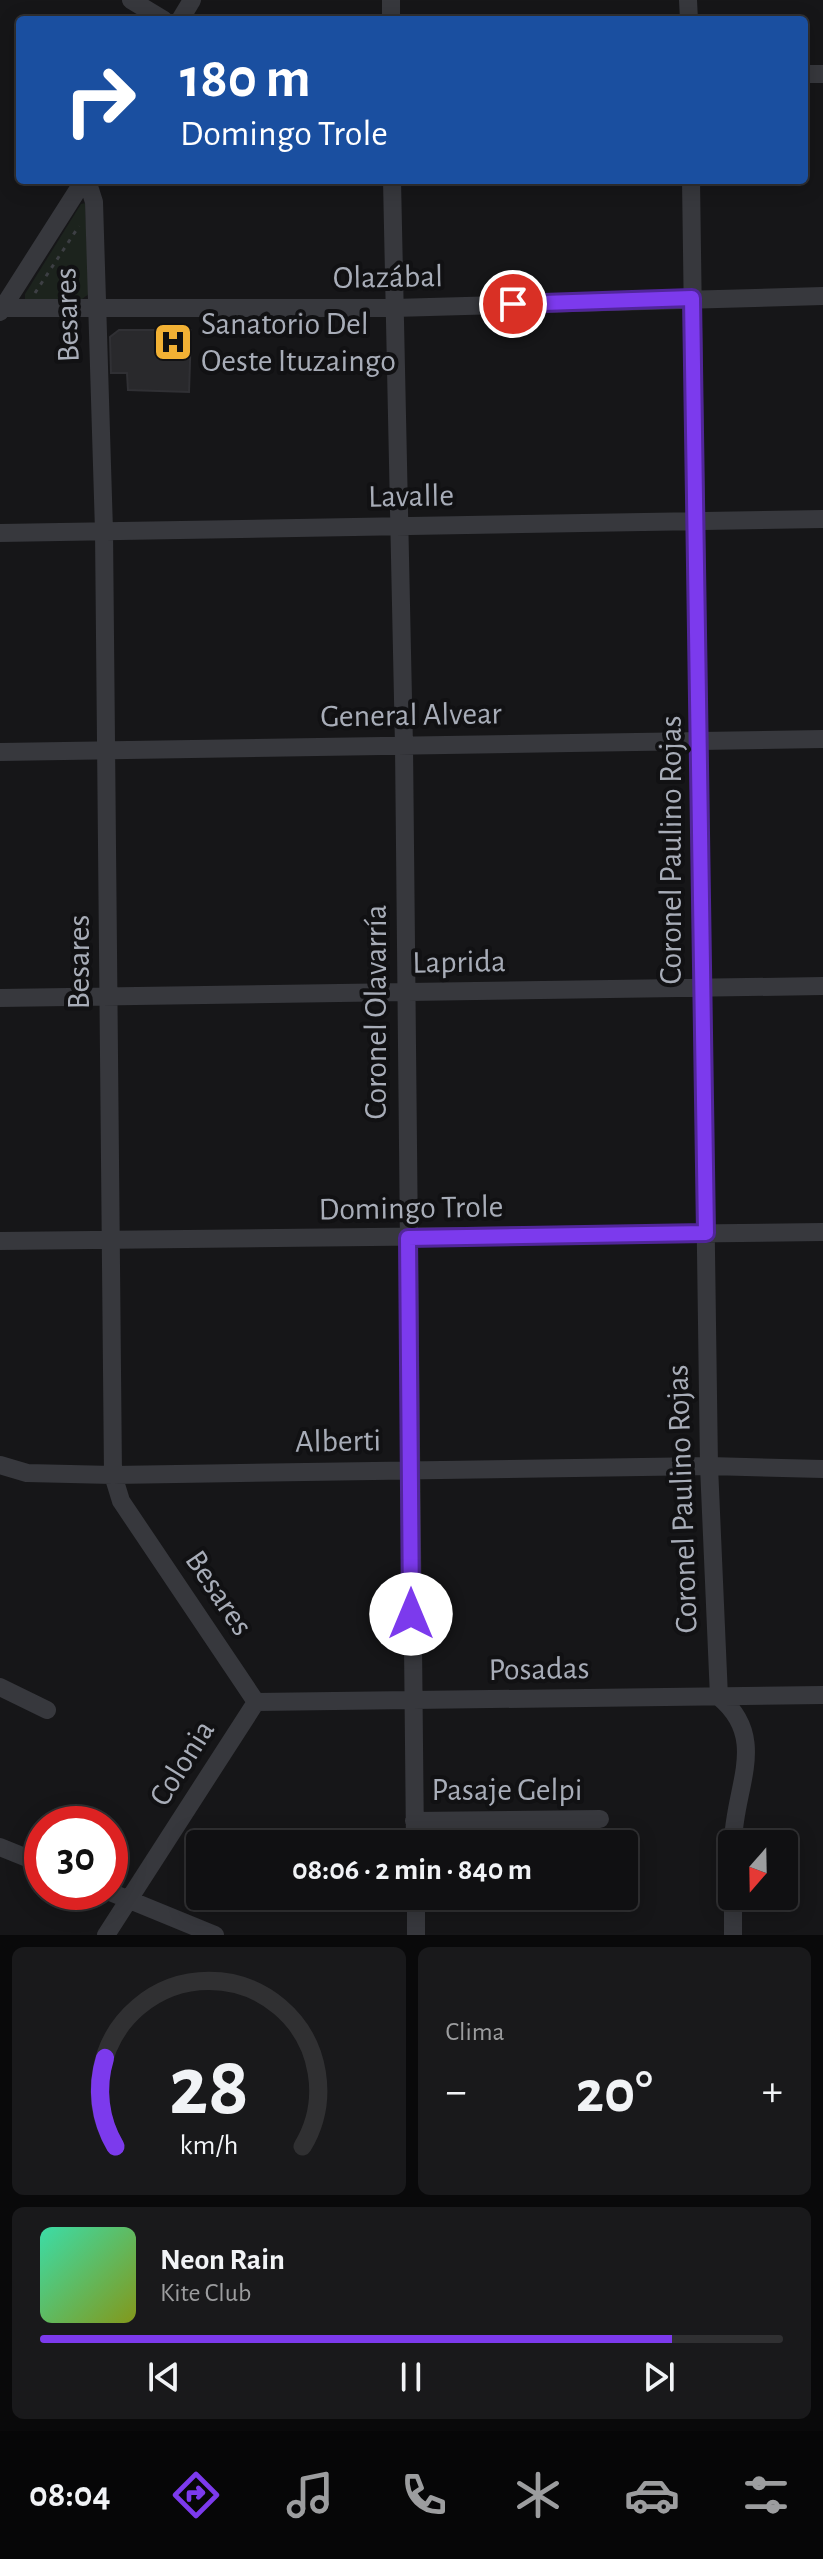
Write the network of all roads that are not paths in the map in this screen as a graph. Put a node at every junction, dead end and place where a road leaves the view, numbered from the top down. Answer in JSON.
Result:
{"nodes":[{"id":1,"x":131,"y":0,"type":"edge"},
{"id":2,"x":157,"y":16,"type":"edge"},
{"id":3,"x":82,"y":184,"type":"edge"},
{"id":4,"x":87,"y":184,"type":"edge"},
{"id":5,"x":392,"y":184,"type":"edge"},
{"id":6,"x":691,"y":184,"type":"edge"},
{"id":7,"x":823,"y":296,"type":"edge"},
{"id":8,"x":692,"y":298,"type":"junction"},
{"id":9,"x":96,"y":307,"type":"junction"},
{"id":10,"x":394,"y":308,"type":"junction"},
{"id":11,"x":1,"y":309,"type":"edge"},
{"id":12,"x":823,"y":519,"type":"edge"},
{"id":13,"x":697,"y":521,"type":"junction"},
{"id":14,"x":397,"y":526,"type":"junction"},
{"id":15,"x":104,"y":531,"type":"junction"},
{"id":16,"x":0,"y":533,"type":"edge"},
{"id":17,"x":823,"y":739,"type":"edge"},
{"id":18,"x":701,"y":741,"type":"junction"},
{"id":19,"x":404,"y":746,"type":"junction"},
{"id":20,"x":107,"y":750,"type":"junction"},
{"id":21,"x":0,"y":752,"type":"edge"},
{"id":22,"x":823,"y":986,"type":"edge"},
{"id":23,"x":703,"y":988,"type":"junction"},
{"id":24,"x":406,"y":993,"type":"junction"},
{"id":25,"x":109,"y":997,"type":"junction"},
{"id":26,"x":0,"y":998,"type":"edge"},
{"id":27,"x":823,"y":1232,"type":"edge"},
{"id":28,"x":706,"y":1233,"type":"junction"},
{"id":29,"x":408,"y":1238,"type":"junction"},
{"id":30,"x":0,"y":1241,"type":"edge"},
{"id":31,"x":111,"y":1241,"type":"junction"},
{"id":32,"x":0,"y":1465,"type":"edge"},
{"id":33,"x":709,"y":1466,"type":"junction"},
{"id":34,"x":823,"y":1469,"type":"edge"},
{"id":35,"x":411,"y":1470,"type":"junction"},
{"id":36,"x":113,"y":1475,"type":"junction"},
{"id":37,"x":0,"y":1687,"type":"edge"},
{"id":38,"x":823,"y":1695,"type":"edge"},
{"id":39,"x":719,"y":1697,"type":"junction"},
{"id":40,"x":412,"y":1701,"type":"junction"},
{"id":41,"x":256,"y":1702,"type":"junction"},
{"id":42,"x":47,"y":1710,"type":"dead end"},
{"id":43,"x":600,"y":1819,"type":"dead end"},
{"id":44,"x":414,"y":1821,"type":"junction"},
{"id":45,"x":414,"y":1830,"type":"edge"},
{"id":46,"x":733,"y":1830,"type":"edge"},
{"id":47,"x":0,"y":1847,"type":"edge"},
{"id":48,"x":24,"y":1857,"type":"edge"},
{"id":49,"x":129,"y":1900,"type":"junction"},
{"id":50,"x":416,"y":1910,"type":"edge"},
{"id":51,"x":733,"y":1910,"type":"edge"},
{"id":52,"x":106,"y":1935,"type":"edge"},
{"id":53,"x":215,"y":1935,"type":"edge"},
{"id":54,"x":416,"y":1935,"type":"edge"},
{"id":55,"x":733,"y":1935,"type":"edge"}],
"edges":[{"from":1,"to":2,"type":"street"},
{"from":3,"to":11,"type":"street"},
{"from":4,"to":9,"type":"street","name":"Besares"},
{"from":5,"to":10,"type":"street","name":"Coronel Olavarría"},
{"from":6,"to":8,"type":"street","name":"Coronel Paulino Rojas"},
{"from":7,"to":8,"type":"street","name":"Olazábal"},
{"from":8,"to":10,"type":"street","name":"Olazábal"},
{"from":8,"to":13,"type":"street","name":"Coronel Paulino Rojas"},
{"from":9,"to":10,"type":"street","name":"Olazábal"},
{"from":9,"to":11,"type":"street","name":"Olazábal"},
{"from":9,"to":15,"type":"street","name":"Besares"},
{"from":10,"to":14,"type":"street","name":"Coronel Olavarría"},
{"from":12,"to":13,"type":"street","name":"Lavalle"},
{"from":13,"to":14,"type":"street","name":"Lavalle"},
{"from":13,"to":18,"type":"street","name":"Coronel Paulino Rojas"},
{"from":14,"to":15,"type":"street","name":"Lavalle"},
{"from":14,"to":19,"type":"street","name":"Coronel Olavarría"},
{"from":15,"to":16,"type":"street","name":"Lavalle"},
{"from":15,"to":20,"type":"street","name":"Besares"},
{"from":17,"to":18,"type":"street","name":"General Alvear"},
{"from":18,"to":19,"type":"street","name":"General Alvear"},
{"from":18,"to":23,"type":"street","name":"Coronel Paulino Rojas"},
{"from":19,"to":20,"type":"street","name":"General Alvear"},
{"from":19,"to":24,"type":"street","name":"Coronel Olavarría"},
{"from":20,"to":21,"type":"street","name":"General Alvear"},
{"from":20,"to":25,"type":"street","name":"Besares"},
{"from":22,"to":23,"type":"street","name":"Laprida"},
{"from":23,"to":24,"type":"street","name":"Laprida"},
{"from":23,"to":28,"type":"street","name":"Coronel Paulino Rojas"},
{"from":24,"to":25,"type":"street","name":"Laprida"},
{"from":24,"to":29,"type":"street","name":"Coronel Olavarría"},
{"from":25,"to":26,"type":"street","name":"Laprida"},
{"from":25,"to":31,"type":"street","name":"Besares"},
{"from":27,"to":28,"type":"street","name":"Domingo Trole"},
{"from":28,"to":29,"type":"street","name":"Domingo Trole"},
{"from":28,"to":33,"type":"street","name":"Coronel Paulino Rojas"},
{"from":29,"to":31,"type":"street","name":"Domingo Trole"},
{"from":29,"to":35,"type":"street","name":"Coronel Olavarría"},
{"from":30,"to":31,"type":"street","name":"Domingo Trole"},
{"from":31,"to":36,"type":"street","name":"Besares"},
{"from":32,"to":36,"type":"street","name":"Alberti"},
{"from":33,"to":34,"type":"street","name":"Alberti"},
{"from":33,"to":35,"type":"street","name":"Alberti"},
{"from":33,"to":39,"type":"street","name":"Coronel Paulino Rojas"},
{"from":35,"to":36,"type":"street","name":"Alberti"},
{"from":35,"to":40,"type":"street","name":"Coronel Olavarría"},
{"from":36,"to":41,"type":"street","name":"Besares"},
{"from":37,"to":42,"type":"street"},
{"from":38,"to":39,"type":"street","name":"Posadas"},
{"from":39,"to":40,"type":"street","name":"Posadas"},
{"from":39,"to":46,"type":"street"},
{"from":40,"to":41,"type":"street","name":"Posadas"},
{"from":40,"to":44,"type":"street","name":"Coronel Olavarría"},
{"from":41,"to":49,"type":"street","name":"Colonia"},
{"from":43,"to":44,"type":"street","name":"Pasaje Gelpi"},
{"from":44,"to":45,"type":"street","name":"Coronel Olavarría"},
{"from":47,"to":48,"type":"street"},
{"from":49,"to":52,"type":"street","name":"Colonia"},
{"from":49,"to":53,"type":"street"},
{"from":50,"to":54,"type":"street"},
{"from":51,"to":55,"type":"street"}]}
